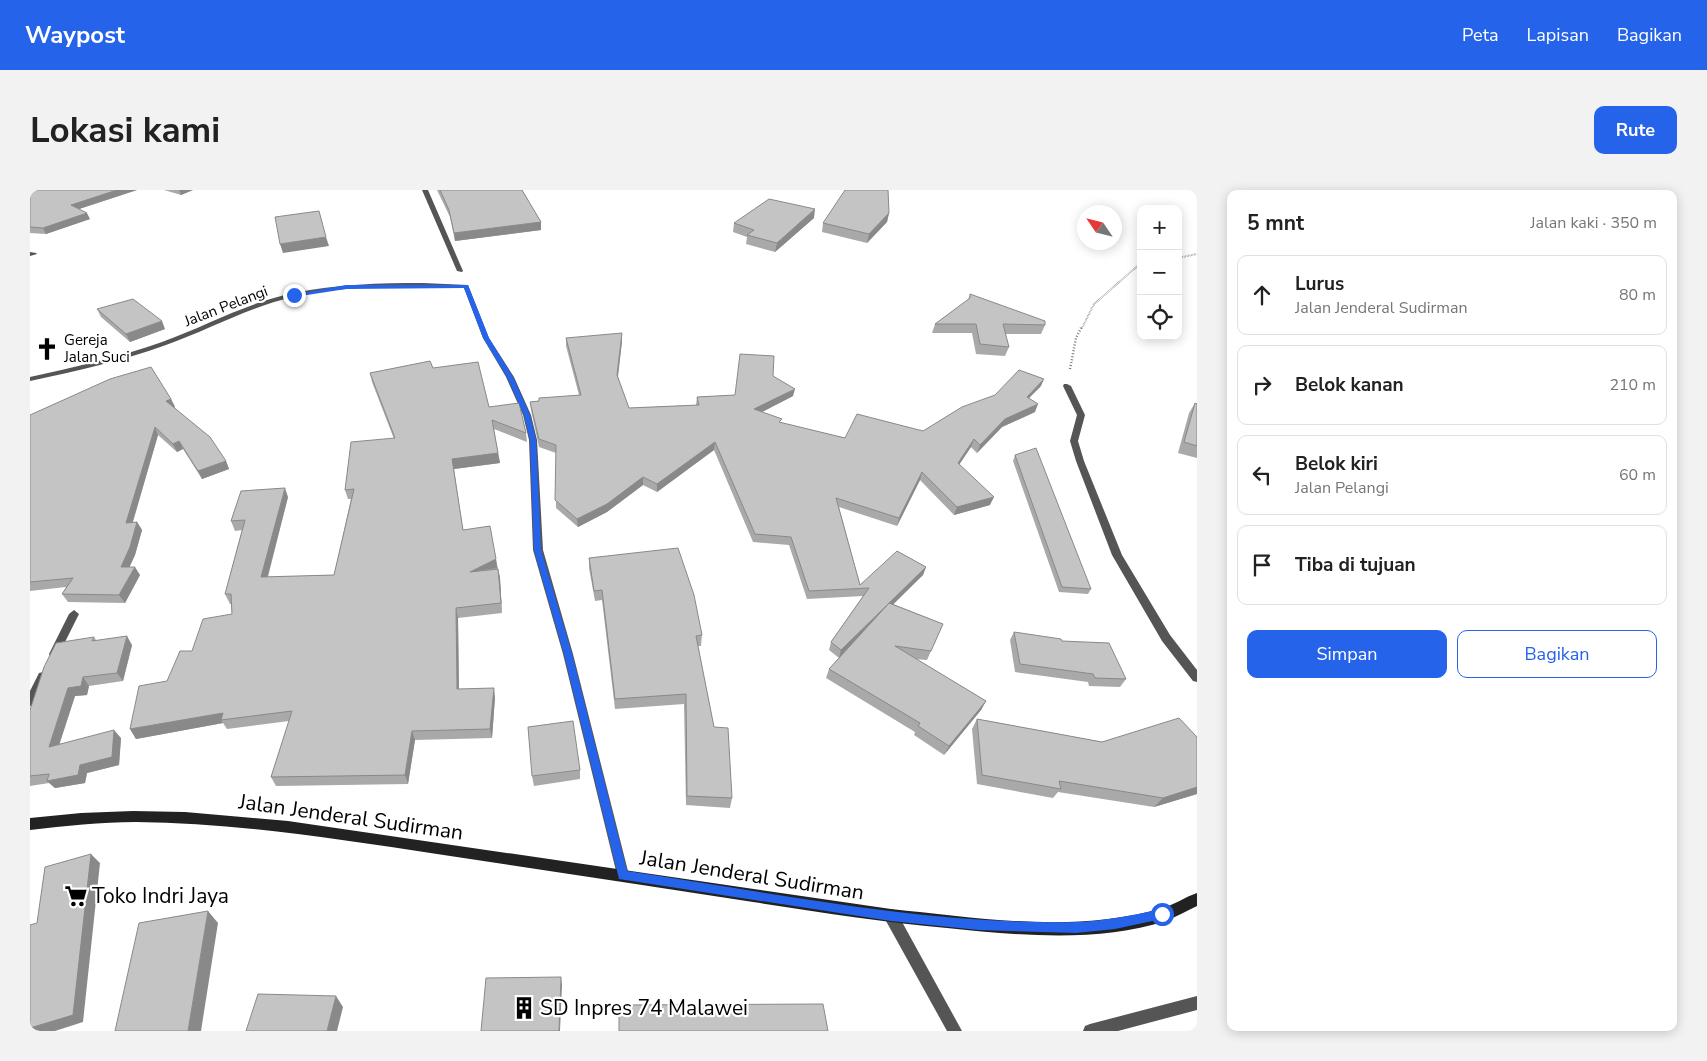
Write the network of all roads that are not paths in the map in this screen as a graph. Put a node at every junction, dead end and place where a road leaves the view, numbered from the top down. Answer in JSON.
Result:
{"nodes":[{"id":1,"x":425,"y":190,"type":"edge"},
{"id":2,"x":460,"y":270,"type":"dead end"},
{"id":3,"x":30,"y":379,"type":"edge"},
{"id":4,"x":1067,"y":386,"type":"road end"},
{"id":5,"x":74,"y":614,"type":"dead end"},
{"id":6,"x":1197,"y":678,"type":"edge"},
{"id":7,"x":30,"y":702,"type":"edge"},
{"id":8,"x":30,"y":824,"type":"edge"},
{"id":9,"x":623,"y":875,"type":"junction"},
{"id":10,"x":1197,"y":899,"type":"edge"},
{"id":11,"x":891,"y":916,"type":"junction"},
{"id":12,"x":1197,"y":1003,"type":"edge"},
{"id":13,"x":955,"y":1031,"type":"edge"},
{"id":14,"x":1090,"y":1031,"type":"edge"}],
"edges":[{"from":1,"to":2,"type":"street"},
{"from":3,"to":9,"type":"street","name":"Jalan Pelangi"},
{"from":4,"to":6,"type":"street"},
{"from":5,"to":7,"type":"street"},
{"from":8,"to":9,"type":"main road","name":"Jalan Jenderal Sudirman"},
{"from":9,"to":11,"type":"main road","name":"Jalan Jenderal Sudirman"},
{"from":10,"to":11,"type":"main road","name":"Jalan Jenderal Sudirman"},
{"from":11,"to":13,"type":"street"},
{"from":12,"to":14,"type":"street"}]}
